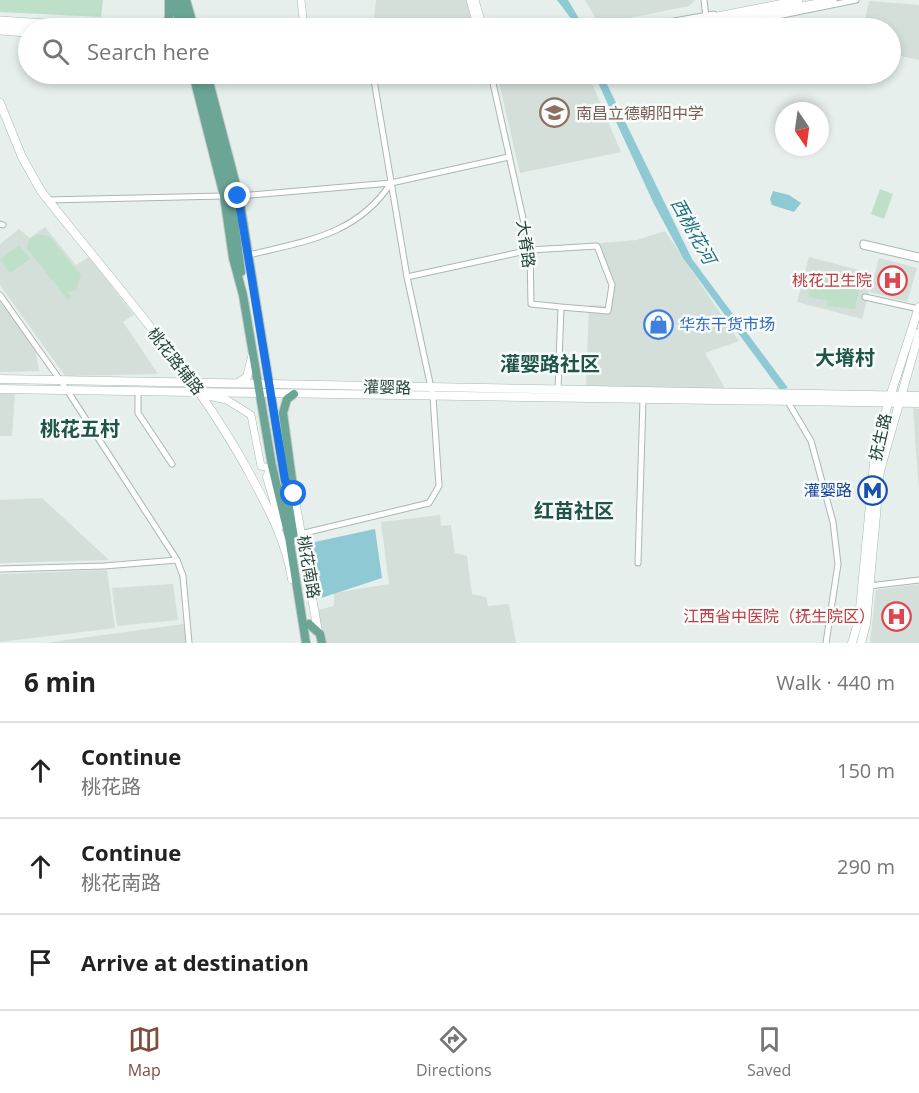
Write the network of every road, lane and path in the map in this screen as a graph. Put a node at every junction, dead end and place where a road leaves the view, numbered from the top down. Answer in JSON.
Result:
{"nodes":[{"id":1,"x":171,"y":0,"type":"edge"},
{"id":2,"x":183,"y":0,"type":"edge"},
{"id":3,"x":301,"y":0,"type":"edge"},
{"id":4,"x":470,"y":0,"type":"edge"},
{"id":5,"x":475,"y":0,"type":"edge"},
{"id":6,"x":704,"y":0,"type":"edge"},
{"id":7,"x":799,"y":0,"type":"edge"},
{"id":8,"x":833,"y":0,"type":"edge"},
{"id":9,"x":856,"y":0,"type":"edge"},
{"id":10,"x":190,"y":15,"type":"junction"},
{"id":11,"x":706,"y":16,"type":"junction"},
{"id":12,"x":168,"y":18,"type":"edge"},
{"id":13,"x":177,"y":18,"type":"edge"},
{"id":14,"x":188,"y":18,"type":"edge"},
{"id":15,"x":190,"y":18,"type":"edge"},
{"id":16,"x":193,"y":18,"type":"edge"},
{"id":17,"x":303,"y":18,"type":"edge"},
{"id":18,"x":475,"y":18,"type":"edge"},
{"id":19,"x":480,"y":18,"type":"edge"},
{"id":20,"x":694,"y":18,"type":"edge"},
{"id":21,"x":698,"y":18,"type":"edge"},
{"id":22,"x":740,"y":18,"type":"edge"},
{"id":23,"x":768,"y":18,"type":"edge"},
{"id":24,"x":0,"y":20,"type":"edge"},
{"id":25,"x":18,"y":21,"type":"edge"},
{"id":26,"x":0,"y":26,"type":"edge"},
{"id":27,"x":18,"y":27,"type":"edge"},
{"id":28,"x":0,"y":31,"type":"edge"},
{"id":29,"x":18,"y":32,"type":"edge"},
{"id":30,"x":196,"y":84,"type":"edge"},
{"id":31,"x":207,"y":84,"type":"edge"},
{"id":32,"x":208,"y":84,"type":"edge"},
{"id":33,"x":375,"y":84,"type":"edge"},
{"id":34,"x":493,"y":84,"type":"edge"},
{"id":35,"x":0,"y":103,"type":"edge"},
{"id":36,"x":509,"y":157,"type":"junction"},
{"id":37,"x":391,"y":183,"type":"junction"},
{"id":38,"x":224,"y":196,"type":"junction"},
{"id":39,"x":238,"y":196,"type":"junction"},
{"id":40,"x":48,"y":200,"type":"junction"},
{"id":41,"x":530,"y":250,"type":"junction"},
{"id":42,"x":244,"y":256,"type":"junction"},
{"id":43,"x":919,"y":257,"type":"edge"},
{"id":44,"x":407,"y":277,"type":"junction"},
{"id":45,"x":0,"y":295,"type":"edge"},
{"id":46,"x":243,"y":295,"type":"junction"},
{"id":47,"x":865,"y":297,"type":"dead end"},
{"id":48,"x":561,"y":307,"type":"junction"},
{"id":49,"x":919,"y":308,"type":"edge"},
{"id":50,"x":919,"y":333,"type":"edge"},
{"id":51,"x":252,"y":349,"type":"junction"},
{"id":52,"x":0,"y":379,"type":"edge"},
{"id":53,"x":58,"y":380,"type":"junction"},
{"id":54,"x":235,"y":385,"type":"junction"},
{"id":55,"x":0,"y":389,"type":"edge"},
{"id":56,"x":258,"y":389,"type":"junction"},
{"id":57,"x":269,"y":389,"type":"junction"},
{"id":58,"x":67,"y":390,"type":"junction"},
{"id":59,"x":199,"y":390,"type":"junction"},
{"id":60,"x":558,"y":390,"type":"junction"},
{"id":61,"x":138,"y":391,"type":"junction"},
{"id":62,"x":432,"y":392,"type":"junction"},
{"id":63,"x":294,"y":394,"type":"junction"},
{"id":64,"x":919,"y":396,"type":"edge"},
{"id":65,"x":899,"y":399,"type":"junction"},
{"id":66,"x":642,"y":400,"type":"junction"},
{"id":67,"x":889,"y":400,"type":"junction"},
{"id":68,"x":788,"y":402,"type":"junction"},
{"id":69,"x":919,"y":403,"type":"edge"},
{"id":70,"x":172,"y":464,"type":"dead end"},
{"id":71,"x":268,"y":467,"type":"junction"},
{"id":72,"x":285,"y":480,"type":"junction"},
{"id":73,"x":294,"y":494,"type":"junction"},
{"id":74,"x":273,"y":497,"type":"junction"},
{"id":75,"x":264,"y":499,"type":"junction"},
{"id":76,"x":297,"y":535,"type":"junction"},
{"id":77,"x":177,"y":560,"type":"junction"},
{"id":78,"x":638,"y":563,"type":"dead end"},
{"id":79,"x":0,"y":569,"type":"edge"},
{"id":80,"x":919,"y":580,"type":"edge"},
{"id":81,"x":869,"y":586,"type":"junction"},
{"id":82,"x":306,"y":625,"type":"junction"},
{"id":83,"x":318,"y":632,"type":"junction"},
{"id":84,"x":189,"y":643,"type":"edge"},
{"id":85,"x":304,"y":643,"type":"edge"},
{"id":86,"x":312,"y":643,"type":"edge"},
{"id":87,"x":322,"y":643,"type":"edge"},
{"id":88,"x":826,"y":643,"type":"edge"},
{"id":89,"x":852,"y":643,"type":"edge"},
{"id":90,"x":861,"y":643,"type":"edge"}],
"edges":[{"from":1,"to":12,"type":"main road"},
{"from":1,"to":13,"type":"main road"},
{"from":2,"to":10,"type":"main road"},
{"from":2,"to":14,"type":"main road"},
{"from":3,"to":17,"type":"street"},
{"from":4,"to":18,"type":"street"},
{"from":5,"to":19,"type":"street"},
{"from":6,"to":11,"type":"street"},
{"from":7,"to":11,"type":"street"},
{"from":8,"to":22,"type":"street"},
{"from":9,"to":23,"type":"street"},
{"from":10,"to":15,"type":"main road"},
{"from":10,"to":16,"type":"main road"},
{"from":11,"to":20,"type":"street"},
{"from":11,"to":21,"type":"street"},
{"from":24,"to":25,"type":"street"},
{"from":26,"to":27,"type":"street"},
{"from":28,"to":29,"type":"street"},
{"from":30,"to":38,"type":"main road","name":"桃花南路"},
{"from":31,"to":42,"type":"main road"},
{"from":32,"to":39,"type":"main road"},
{"from":33,"to":37,"type":"street"},
{"from":34,"to":36,"type":"street","name":"大脊路"},
{"from":35,"to":40,"type":"main road","name":"桃花路辅路"},
{"from":36,"to":37,"type":"street"},
{"from":36,"to":41,"type":"street","name":"大脊路"},
{"from":37,"to":39,"type":"street"},
{"from":37,"to":42,"type":"street"},
{"from":37,"to":44,"type":"street"},
{"from":38,"to":40,"type":"street"},
{"from":38,"to":46,"type":"main road","name":"桃花南路"},
{"from":39,"to":42,"type":"main road"},
{"from":40,"to":59,"type":"main road","name":"桃花路辅路"},
{"from":41,"to":44,"type":"street"},
{"from":41,"to":48,"type":"street","name":"大脊路"},
{"from":41,"to":48,"type":"street"},
{"from":42,"to":46,"type":"main road"},
{"from":42,"to":57,"type":"main road"},
{"from":43,"to":43,"type":"street"},
{"from":44,"to":62,"type":"street"},
{"from":45,"to":53,"type":"street"},
{"from":46,"to":51,"type":"main road","name":"桃花南路"},
{"from":47,"to":49,"type":"street"},
{"from":48,"to":60,"type":"street"},
{"from":49,"to":67,"type":"main road","name":"抚生路"},
{"from":50,"to":65,"type":"main road","name":"抚生路"},
{"from":51,"to":54,"type":"main road"},
{"from":51,"to":56,"type":"main road","name":"桃花南路"},
{"from":52,"to":53,"type":"main road","name":"灌婴路"},
{"from":53,"to":58,"type":"street"},
{"from":53,"to":59,"type":"main road","name":"灌婴路"},
{"from":54,"to":56,"type":"main road","name":"灌婴路"},
{"from":54,"to":59,"type":"main road","name":"灌婴路"},
{"from":55,"to":58,"type":"main road","name":"灌婴路"},
{"from":56,"to":57,"type":"main road","name":"灌婴路"},
{"from":56,"to":59,"type":"main road","name":"灌婴路"},
{"from":56,"to":71,"type":"main road","name":"桃花南路"},
{"from":57,"to":62,"type":"main road","name":"灌婴路"},
{"from":57,"to":63,"type":"main road","name":"灌婴路"},
{"from":57,"to":72,"type":"main road"},
{"from":58,"to":61,"type":"main road","name":"灌婴路"},
{"from":58,"to":77,"type":"street"},
{"from":59,"to":61,"type":"main road","name":"灌婴路"},
{"from":59,"to":71,"type":"street"},
{"from":59,"to":75,"type":"main road","name":"桃花路辅路"},
{"from":60,"to":62,"type":"main road","name":"灌婴路"},
{"from":60,"to":67,"type":"main road","name":"灌婴路"},
{"from":61,"to":70,"type":"street"},
{"from":62,"to":63,"type":"main road","name":"灌婴路"},
{"from":62,"to":66,"type":"main road","name":"灌婴路"},
{"from":62,"to":76,"type":"street"},
{"from":63,"to":73,"type":"main road"},
{"from":64,"to":65,"type":"main road","name":"灌婴路"},
{"from":65,"to":67,"type":"main road","name":"灌婴路"},
{"from":65,"to":69,"type":"main road","name":"灌婴路"},
{"from":65,"to":81,"type":"main road","name":"抚生路"},
{"from":66,"to":68,"type":"main road","name":"灌婴路"},
{"from":66,"to":78,"type":"street"},
{"from":67,"to":68,"type":"main road","name":"灌婴路"},
{"from":67,"to":89,"type":"main road","name":"抚生路"},
{"from":68,"to":88,"type":"street"},
{"from":71,"to":74,"type":"main road"},
{"from":71,"to":82,"type":"main road","name":"桃花南路"},
{"from":72,"to":73,"type":"main road"},
{"from":72,"to":76,"type":"main road"},
{"from":73,"to":76,"type":"main road"},
{"from":74,"to":75,"type":"street"},
{"from":74,"to":82,"type":"main road"},
{"from":75,"to":85,"type":"main road","name":"桃花路辅路"},
{"from":76,"to":82,"type":"main road"},
{"from":76,"to":83,"type":"main road"},
{"from":77,"to":79,"type":"street"},
{"from":77,"to":84,"type":"street"},
{"from":80,"to":81,"type":"street"},
{"from":81,"to":90,"type":"main road","name":"抚生路"},
{"from":82,"to":83,"type":"main road"},
{"from":82,"to":85,"type":"main road","name":"桃花南路"},
{"from":82,"to":86,"type":"main road"},
{"from":83,"to":87,"type":"main road"}]}
